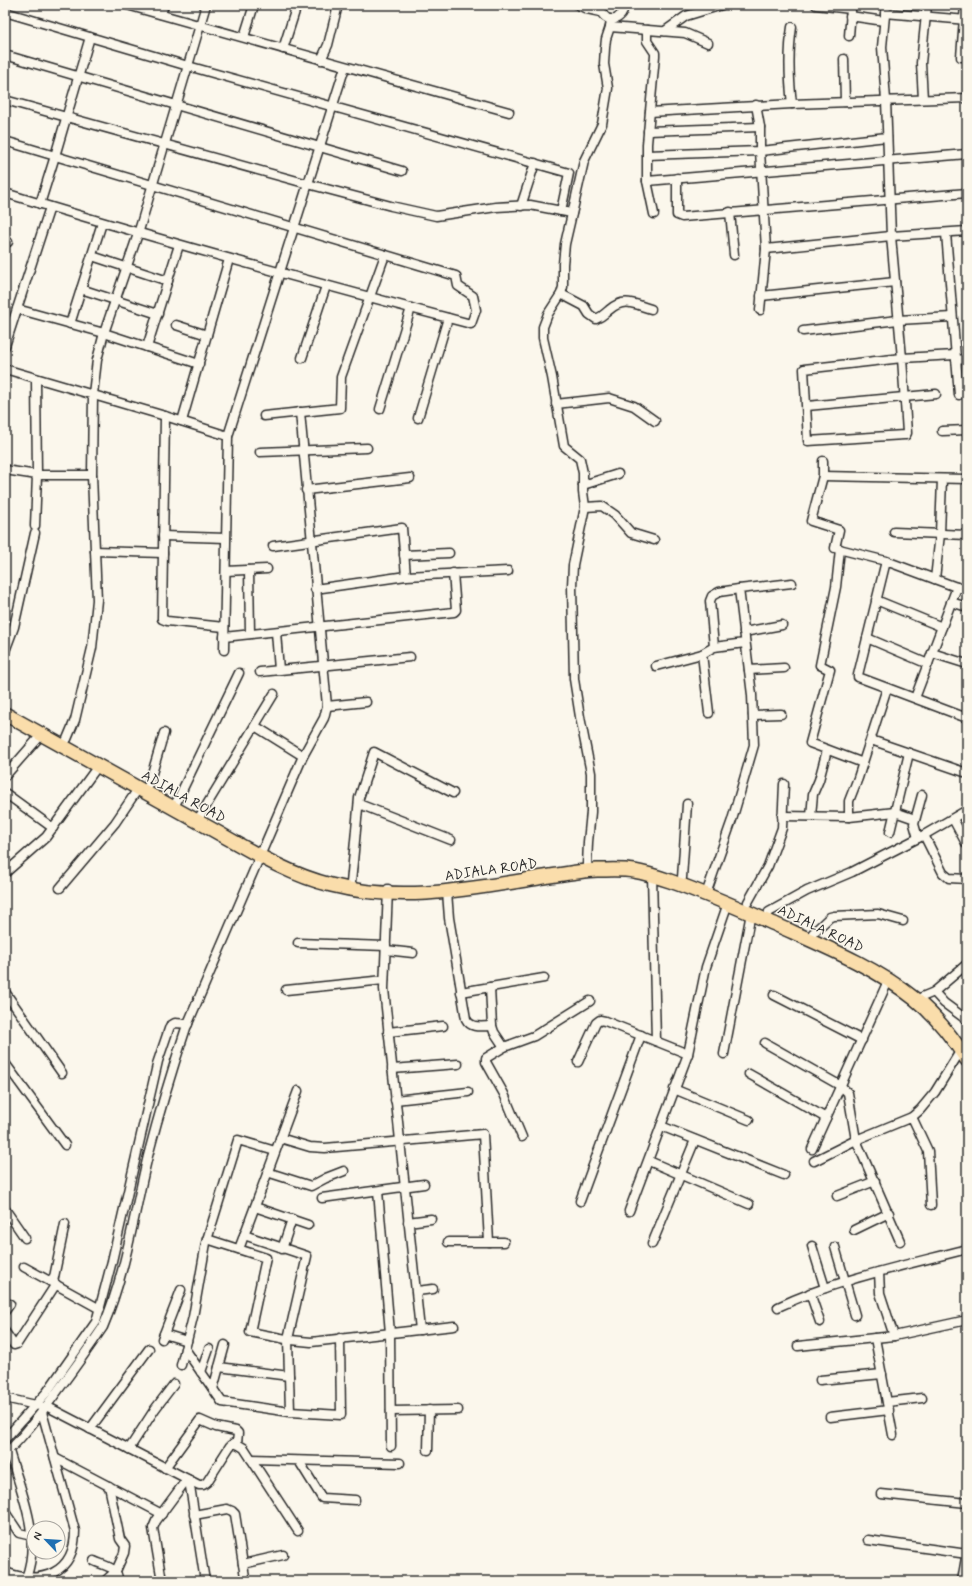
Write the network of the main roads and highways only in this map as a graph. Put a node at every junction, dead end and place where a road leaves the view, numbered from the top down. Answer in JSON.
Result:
{"nodes":[{"id":1,"x":5,"y":705,"type":"edge"},
{"id":2,"x":5,"y":714,"type":"edge"},
{"id":3,"x":143,"y":788,"type":"junction"},
{"id":4,"x":262,"y":853,"type":"junction"},
{"id":5,"x":681,"y":881,"type":"junction"},
{"id":6,"x":388,"y":891,"type":"junction"},
{"id":7,"x":708,"y":891,"type":"junction"},
{"id":8,"x":749,"y":907,"type":"junction"},
{"id":9,"x":925,"y":997,"type":"junction"},
{"id":10,"x":965,"y":1053,"type":"edge"}],
"edges":[{"from":1,"to":3,"type":"main road","name":"ADIALA ROAD"},
{"from":2,"to":3,"type":"main road","name":"ADIALA ROAD"},
{"from":3,"to":4,"type":"main road","name":"ADIALA ROAD"},
{"from":3,"to":4,"type":"main road","name":"ADIALA ROAD"},
{"from":4,"to":6,"type":"main road","name":"ADIALA ROAD"},
{"from":4,"to":6,"type":"main road","name":"ADIALA ROAD"},
{"from":5,"to":6,"type":"main road","name":"ADIALA ROAD"},
{"from":5,"to":6,"type":"main road","name":"ADIALA ROAD"},
{"from":5,"to":7,"type":"main road","name":"ADIALA ROAD"},
{"from":7,"to":8,"type":"main road","name":"ADIALA ROAD"},
{"from":7,"to":8,"type":"main road","name":"ADIALA ROAD"},
{"from":8,"to":9,"type":"main road","name":"ADIALA ROAD"},
{"from":8,"to":9,"type":"main road","name":"ADIALA ROAD"},
{"from":9,"to":10,"type":"main road","name":"ADIALA ROAD"}]}
